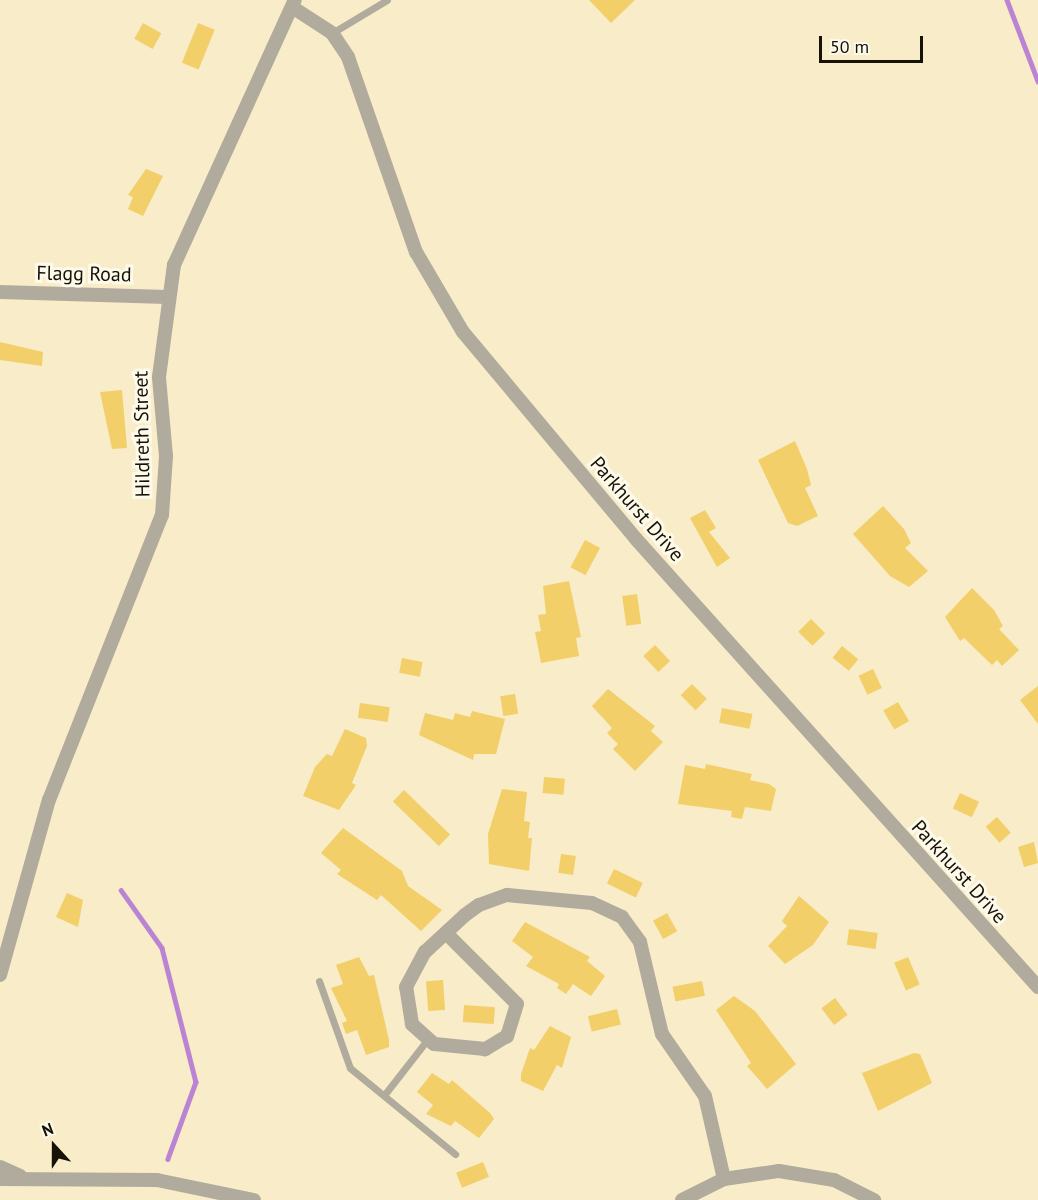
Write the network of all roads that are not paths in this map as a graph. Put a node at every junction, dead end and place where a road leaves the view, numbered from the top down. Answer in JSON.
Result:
{"nodes":[{"id":1,"x":387,"y":0,"type":"edge"},
{"id":2,"x":294,"y":4,"type":"edge"},
{"id":3,"x":332,"y":33,"type":"junction"},
{"id":4,"x":0,"y":292,"type":"edge"},
{"id":5,"x":167,"y":297,"type":"junction"},
{"id":6,"x":446,"y":933,"type":"junction"},
{"id":7,"x":0,"y":975,"type":"edge"},
{"id":8,"x":319,"y":981,"type":"dead end"},
{"id":9,"x":1038,"y":987,"type":"edge"},
{"id":10,"x":427,"y":1040,"type":"junction"},
{"id":11,"x":385,"y":1094,"type":"junction"},
{"id":12,"x":455,"y":1154,"type":"dead end"},
{"id":13,"x":0,"y":1167,"type":"edge"},
{"id":14,"x":20,"y":1176,"type":"junction"},
{"id":15,"x":0,"y":1179,"type":"edge"},
{"id":16,"x":724,"y":1179,"type":"junction"},
{"id":17,"x":254,"y":1200,"type":"edge"},
{"id":18,"x":682,"y":1200,"type":"edge"},
{"id":19,"x":874,"y":1200,"type":"edge"}],
"edges":[{"from":1,"to":3,"type":"lane"},
{"from":2,"to":3,"type":"street","name":"Parkhurst Drive"},
{"from":2,"to":5,"type":"street","name":"Hildreth Street"},
{"from":3,"to":9,"type":"street","name":"Parkhurst Drive"},
{"from":4,"to":5,"type":"street","name":"Flagg Road"},
{"from":5,"to":7,"type":"street","name":"Hildreth Street"},
{"from":6,"to":10,"type":"street"},
{"from":6,"to":10,"type":"street"},
{"from":6,"to":16,"type":"street"},
{"from":8,"to":11,"type":"lane"},
{"from":10,"to":11,"type":"lane"},
{"from":11,"to":12,"type":"lane"},
{"from":13,"to":14,"type":"street"},
{"from":14,"to":15,"type":"street"},
{"from":14,"to":17,"type":"street"},
{"from":16,"to":18,"type":"street"},
{"from":16,"to":19,"type":"street"}]}
